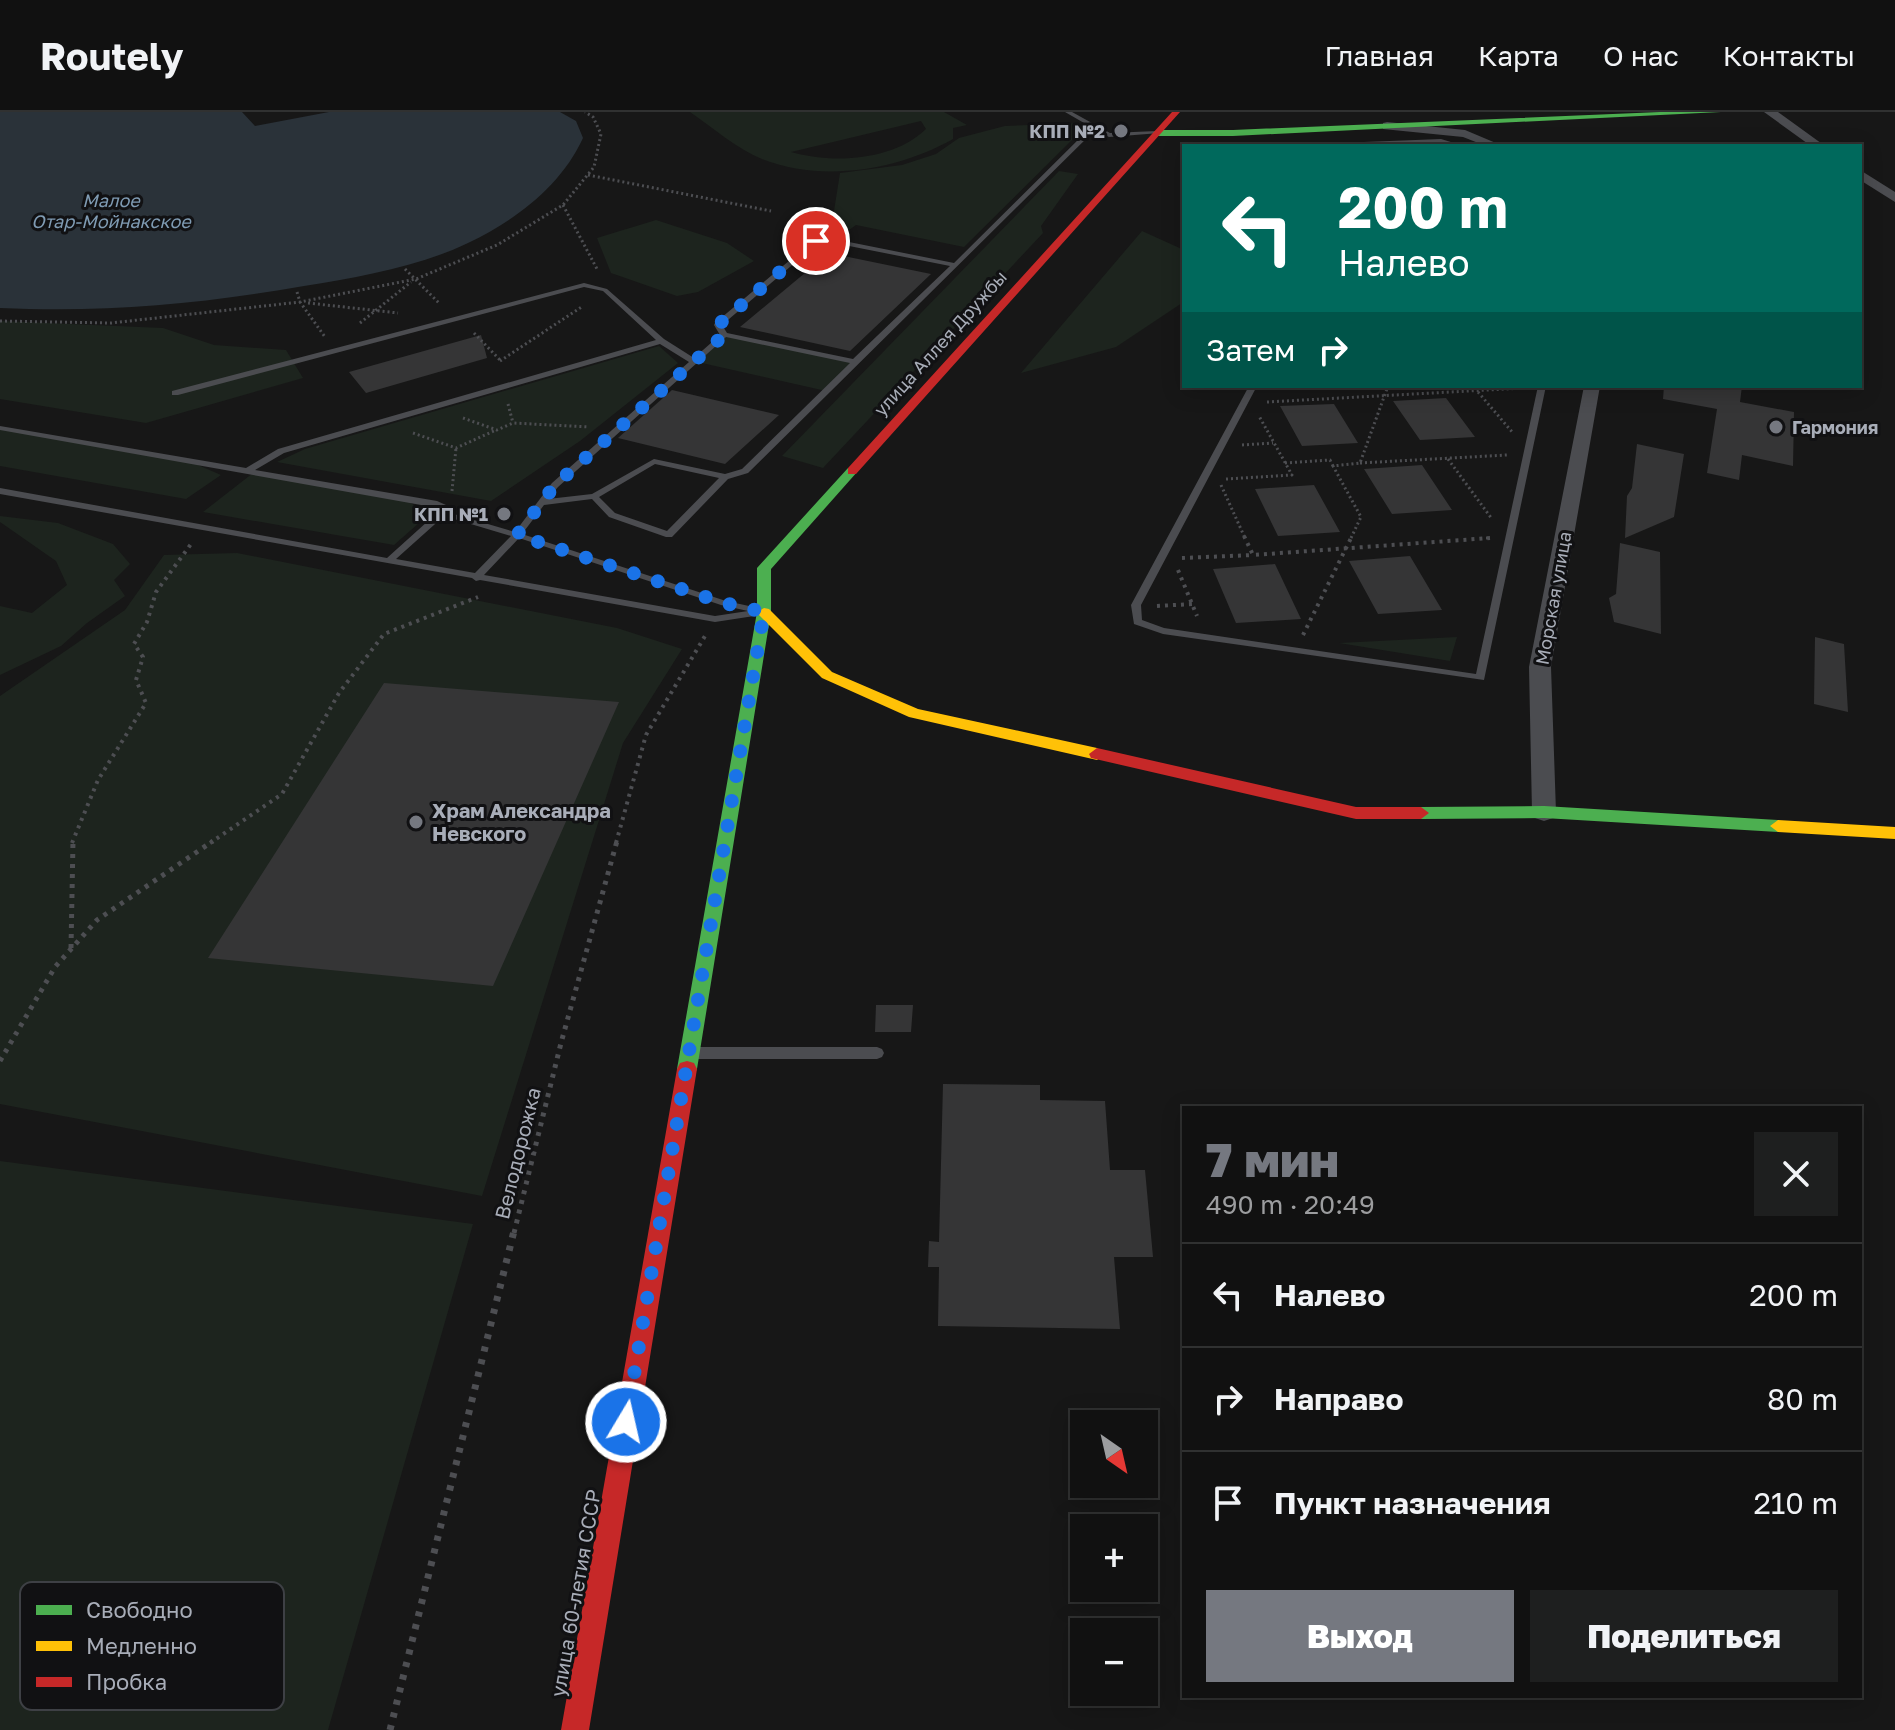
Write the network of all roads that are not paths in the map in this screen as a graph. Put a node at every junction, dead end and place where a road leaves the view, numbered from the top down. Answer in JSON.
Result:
{"nodes":[{"id":1,"x":1068,"y":112,"type":"edge"},
{"id":2,"x":1176,"y":112,"type":"edge"},
{"id":3,"x":1717,"y":112,"type":"edge"},
{"id":4,"x":1770,"y":112,"type":"edge"},
{"id":5,"x":1487,"y":120,"type":"junction"},
{"id":6,"x":1382,"y":125,"type":"junction"},
{"id":7,"x":1095,"y":127,"type":"junction"},
{"id":8,"x":1157,"y":133,"type":"junction"},
{"id":9,"x":1312,"y":137,"type":"edge"},
{"id":10,"x":1373,"y":144,"type":"edge"},
{"id":11,"x":1453,"y":144,"type":"edge"},
{"id":12,"x":1493,"y":144,"type":"edge"},
{"id":13,"x":1496,"y":144,"type":"edge"},
{"id":14,"x":1816,"y":144,"type":"edge"},
{"id":15,"x":1862,"y":175,"type":"edge"},
{"id":16,"x":1895,"y":198,"type":"edge"},
{"id":17,"x":955,"y":265,"type":"junction"},
{"id":18,"x":724,"y":335,"type":"junction"},
{"id":19,"x":661,"y":341,"type":"junction"},
{"id":20,"x":693,"y":361,"type":"junction"},
{"id":21,"x":855,"y":362,"type":"junction"},
{"id":22,"x":1252,"y":388,"type":"edge"},
{"id":23,"x":1539,"y":388,"type":"edge"},
{"id":24,"x":1592,"y":388,"type":"edge"},
{"id":25,"x":175,"y":393,"type":"dead end"},
{"id":26,"x":0,"y":428,"type":"edge"},
{"id":27,"x":246,"y":472,"type":"junction"},
{"id":28,"x":725,"y":477,"type":"junction"},
{"id":29,"x":0,"y":491,"type":"edge"},
{"id":30,"x":594,"y":496,"type":"junction"},
{"id":31,"x":541,"y":503,"type":"junction"},
{"id":32,"x":442,"y":513,"type":"junction"},
{"id":33,"x":517,"y":535,"type":"junction"},
{"id":34,"x":389,"y":561,"type":"junction"},
{"id":35,"x":476,"y":578,"type":"junction"},
{"id":36,"x":764,"y":612,"type":"junction"},
{"id":37,"x":1544,"y":812,"type":"junction"},
{"id":38,"x":1895,"y":833,"type":"edge"},
{"id":39,"x":688,"y":1053,"type":"junction"},
{"id":40,"x":877,"y":1053,"type":"dead end"},
{"id":41,"x":575,"y":1730,"type":"edge"}],
"edges":[{"from":1,"to":7,"type":"lane"},
{"from":2,"to":8,"type":"main road","name":"улица Аллея Дружбы"},
{"from":3,"to":5,"type":"main road"},
{"from":4,"to":14,"type":"street"},
{"from":5,"to":6,"type":"main road"},
{"from":5,"to":13,"type":"street"},
{"from":6,"to":9,"type":"main road"},
{"from":6,"to":12,"type":"street"},
{"from":7,"to":8,"type":"lane"},
{"from":7,"to":17,"type":"lane"},
{"from":8,"to":9,"type":"main road"},
{"from":8,"to":36,"type":"main road","name":"улица Аллея Дружбы"},
{"from":10,"to":11,"type":"lane"},
{"from":15,"to":16,"type":"street"},
{"from":17,"to":18,"type":"lane"},
{"from":17,"to":21,"type":"lane"},
{"from":18,"to":20,"type":"lane"},
{"from":18,"to":21,"type":"lane"},
{"from":19,"to":20,"type":"lane"},
{"from":19,"to":25,"type":"lane"},
{"from":19,"to":27,"type":"lane"},
{"from":20,"to":31,"type":"lane"},
{"from":21,"to":28,"type":"lane"},
{"from":22,"to":23,"type":"lane"},
{"from":24,"to":37,"type":"street","name":"Морская улица"},
{"from":26,"to":27,"type":"lane"},
{"from":27,"to":32,"type":"lane"},
{"from":28,"to":30,"type":"lane"},
{"from":28,"to":30,"type":"lane"},
{"from":29,"to":34,"type":"lane"},
{"from":30,"to":31,"type":"lane"},
{"from":31,"to":33,"type":"lane"},
{"from":32,"to":33,"type":"lane"},
{"from":32,"to":34,"type":"lane"},
{"from":33,"to":35,"type":"lane"},
{"from":33,"to":36,"type":"lane"},
{"from":34,"to":35,"type":"lane"},
{"from":35,"to":36,"type":"lane"},
{"from":36,"to":37,"type":"main road"},
{"from":36,"to":39,"type":"main road","name":"улица 60-летия СССР"},
{"from":37,"to":38,"type":"main road"},
{"from":39,"to":40,"type":"lane"},
{"from":39,"to":41,"type":"main road","name":"улица 60-летия СССР"}]}
